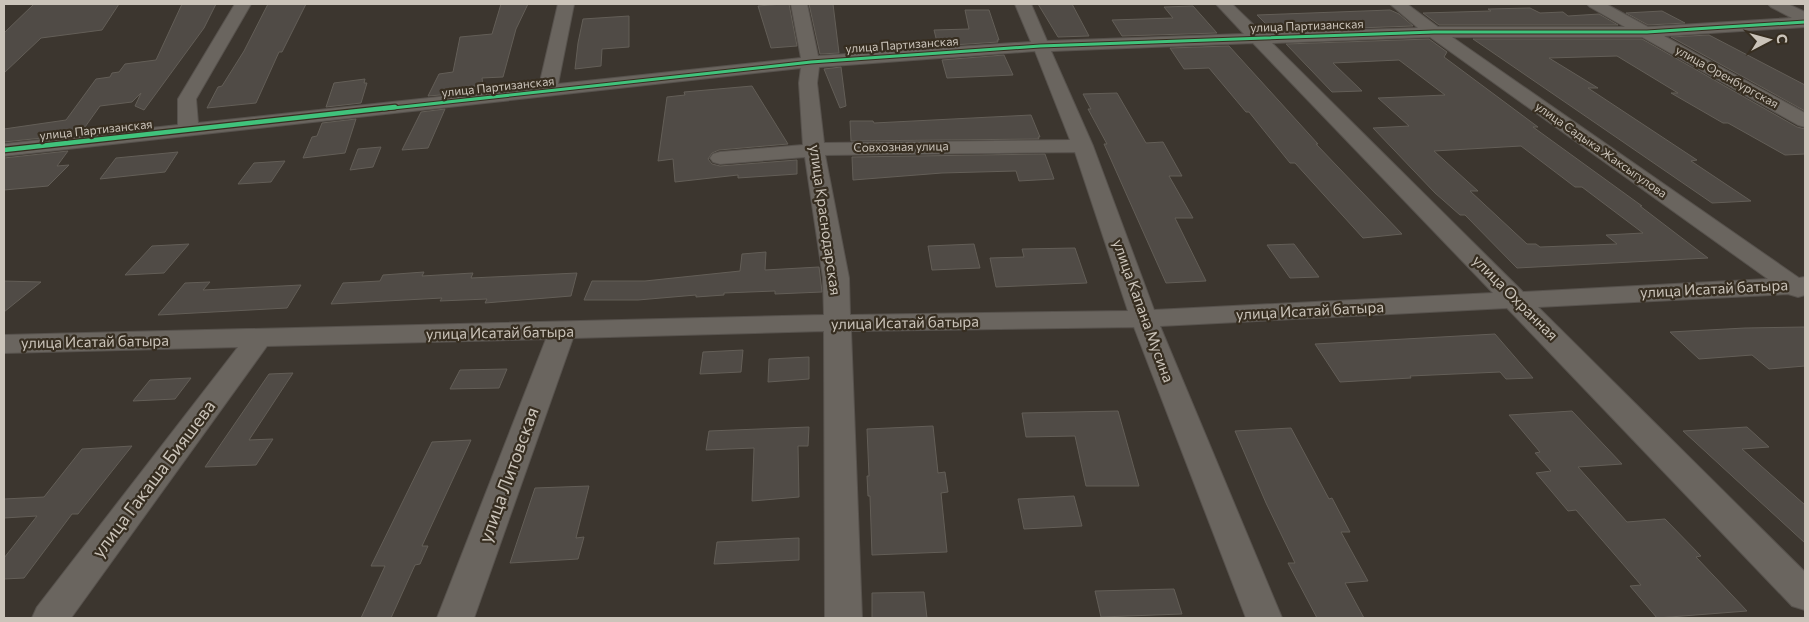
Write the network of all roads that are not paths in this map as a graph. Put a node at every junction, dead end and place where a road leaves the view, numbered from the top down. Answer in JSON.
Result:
{"nodes":[{"id":1,"x":243,"y":4,"type":"edge"},
{"id":2,"x":566,"y":4,"type":"edge"},
{"id":3,"x":799,"y":4,"type":"edge"},
{"id":4,"x":1023,"y":4,"type":"edge"},
{"id":5,"x":1224,"y":4,"type":"edge"},
{"id":6,"x":1398,"y":4,"type":"edge"},
{"id":7,"x":1595,"y":4,"type":"edge"},
{"id":8,"x":1776,"y":4,"type":"edge"},
{"id":9,"x":1805,"y":18,"type":"edge"},
{"id":10,"x":1805,"y":22,"type":"edge"},
{"id":11,"x":1434,"y":32,"type":"junction"},
{"id":12,"x":1647,"y":32,"type":"junction"},
{"id":13,"x":1257,"y":38,"type":"junction"},
{"id":14,"x":1040,"y":46,"type":"junction"},
{"id":15,"x":811,"y":62,"type":"junction"},
{"id":16,"x":548,"y":91,"type":"junction"},
{"id":17,"x":1805,"y":121,"type":"edge"},
{"id":18,"x":188,"y":130,"type":"junction"},
{"id":19,"x":1083,"y":146,"type":"junction"},
{"id":20,"x":4,"y":150,"type":"edge"},
{"id":21,"x":814,"y":150,"type":"junction"},
{"id":22,"x":720,"y":158,"type":"dead end"},
{"id":23,"x":1801,"y":288,"type":"edge"},
{"id":24,"x":1517,"y":300,"type":"junction"},
{"id":25,"x":1144,"y":319,"type":"junction"},
{"id":26,"x":837,"y":323,"type":"junction"},
{"id":27,"x":562,"y":332,"type":"junction"},
{"id":28,"x":258,"y":339,"type":"junction"},
{"id":29,"x":5,"y":345,"type":"edge"},
{"id":30,"x":1805,"y":595,"type":"edge"},
{"id":31,"x":50,"y":618,"type":"edge"},
{"id":32,"x":456,"y":618,"type":"edge"},
{"id":33,"x":844,"y":618,"type":"edge"},
{"id":34,"x":1264,"y":618,"type":"edge"}],
"edges":[{"from":1,"to":18,"type":"street"},
{"from":2,"to":16,"type":"street"},
{"from":3,"to":15,"type":"street","name":"улица Краснодарская"},
{"from":4,"to":14,"type":"street","name":"улица Капана Мусина"},
{"from":5,"to":13,"type":"street","name":"улица Охранная"},
{"from":6,"to":11,"type":"street","name":"улица Садыка Жаксыгулова"},
{"from":7,"to":12,"type":"street","name":"улица Оренбургская"},
{"from":8,"to":9,"type":"street"},
{"from":10,"to":12,"type":"street","name":"улица Партизанская"},
{"from":11,"to":12,"type":"street","name":"улица Партизанская"},
{"from":11,"to":13,"type":"street","name":"улица Партизанская"},
{"from":11,"to":23,"type":"street","name":"улица Садыка Жаксыгулова"},
{"from":12,"to":17,"type":"street","name":"улица Оренбургская"},
{"from":13,"to":14,"type":"street","name":"улица Партизанская"},
{"from":13,"to":24,"type":"street","name":"улица Охранная"},
{"from":14,"to":15,"type":"street","name":"улица Партизанская"},
{"from":14,"to":19,"type":"street","name":"улица Капана Мусина"},
{"from":15,"to":16,"type":"street","name":"улица Партизанская"},
{"from":15,"to":21,"type":"street","name":"улица Краснодарская"},
{"from":16,"to":18,"type":"street","name":"улица Партизанская"},
{"from":18,"to":20,"type":"street","name":"улица Партизанская"},
{"from":19,"to":21,"type":"street","name":"Совхозная улица"},
{"from":19,"to":25,"type":"street","name":"улица Капана Мусина"},
{"from":21,"to":22,"type":"street","name":"Совхозная улица"},
{"from":21,"to":26,"type":"street","name":"улица Краснодарская"},
{"from":23,"to":24,"type":"street","name":"улица Исатай батыра"},
{"from":24,"to":25,"type":"street","name":"улица Исатай батыра"},
{"from":24,"to":30,"type":"street","name":"улица Охранная"},
{"from":25,"to":26,"type":"street","name":"улица Исатай батыра"},
{"from":25,"to":34,"type":"street","name":"улица Капана Мусина"},
{"from":26,"to":27,"type":"street","name":"улица Исатай батыра"},
{"from":26,"to":33,"type":"street","name":"улица Краснодарская"},
{"from":27,"to":28,"type":"street","name":"улица Исатай батыра"},
{"from":27,"to":32,"type":"street","name":"улица Литовская"},
{"from":28,"to":29,"type":"street","name":"улица Исатай батыра"},
{"from":28,"to":31,"type":"street","name":"улица Гакаша Бияшева"}]}
